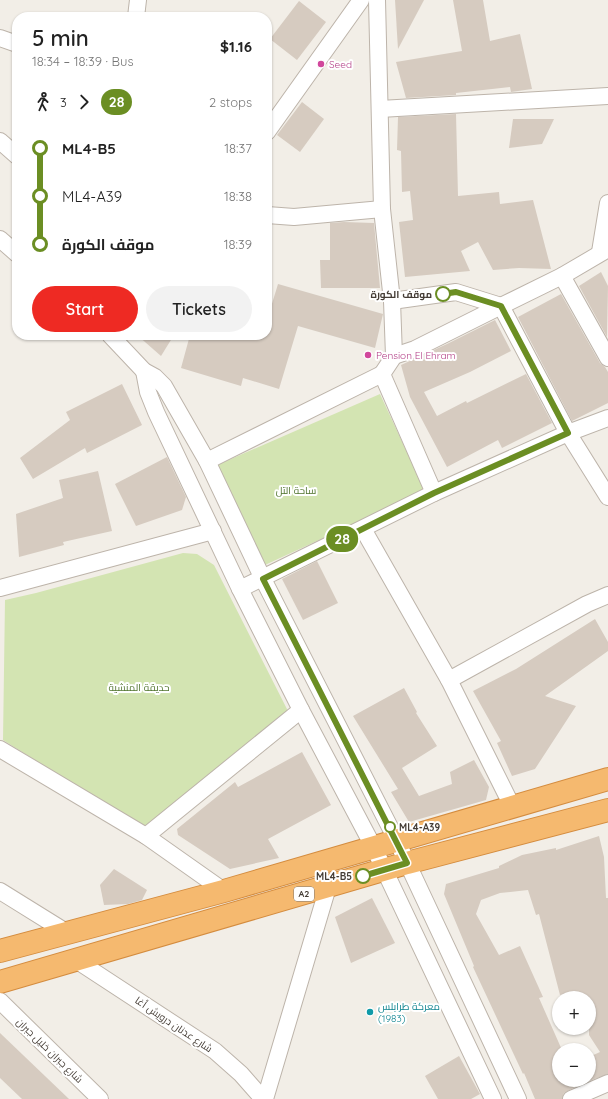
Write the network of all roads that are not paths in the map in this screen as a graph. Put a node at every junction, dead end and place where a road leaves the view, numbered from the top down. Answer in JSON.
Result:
{"nodes":[{"id":1,"x":138,"y":0,"type":"edge"},
{"id":2,"x":361,"y":0,"type":"edge"},
{"id":3,"x":377,"y":0,"type":"edge"},
{"id":4,"x":137,"y":12,"type":"edge"},
{"id":5,"x":0,"y":38,"type":"edge"},
{"id":6,"x":12,"y":42,"type":"edge"},
{"id":7,"x":608,"y":96,"type":"edge"},
{"id":8,"x":380,"y":110,"type":"junction"},
{"id":9,"x":272,"y":125,"type":"edge"},
{"id":10,"x":0,"y":141,"type":"edge"},
{"id":11,"x":12,"y":152,"type":"edge"},
{"id":12,"x":608,"y":203,"type":"edge"},
{"id":13,"x":382,"y":209,"type":"junction"},
{"id":14,"x":272,"y":215,"type":"edge"},
{"id":15,"x":0,"y":240,"type":"edge"},
{"id":16,"x":12,"y":250,"type":"edge"},
{"id":17,"x":604,"y":250,"type":"edge"},
{"id":18,"x":562,"y":276,"type":"junction"},
{"id":19,"x":392,"y":301,"type":"junction"},
{"id":20,"x":501,"y":306,"type":"junction"},
{"id":21,"x":115,"y":340,"type":"edge"},
{"id":22,"x":394,"y":356,"type":"junction"},
{"id":23,"x":608,"y":358,"type":"edge"},
{"id":24,"x":144,"y":371,"type":"junction"},
{"id":25,"x":382,"y":374,"type":"junction"},
{"id":26,"x":608,"y":418,"type":"edge"},
{"id":27,"x":568,"y":433,"type":"junction"},
{"id":28,"x":207,"y":461,"type":"junction"},
{"id":29,"x":434,"y":493,"type":"junction"},
{"id":30,"x":608,"y":497,"type":"edge"},
{"id":31,"x":363,"y":529,"type":"junction"},
{"id":32,"x":213,"y":531,"type":"junction"},
{"id":33,"x":263,"y":579,"type":"junction"},
{"id":34,"x":0,"y":589,"type":"edge"},
{"id":35,"x":240,"y":590,"type":"junction"},
{"id":36,"x":608,"y":595,"type":"edge"},
{"id":37,"x":449,"y":680,"type":"junction"},
{"id":38,"x":301,"y":710,"type":"junction"},
{"id":39,"x":0,"y":749,"type":"edge"},
{"id":40,"x":608,"y":779,"type":"edge"},
{"id":41,"x":512,"y":806,"type":"junction"},
{"id":42,"x":608,"y":810,"type":"edge"},
{"id":43,"x":146,"y":836,"type":"junction"},
{"id":44,"x":397,"y":841,"type":"junction"},
{"id":45,"x":374,"y":848,"type":"junction"},
{"id":46,"x":407,"y":863,"type":"junction"},
{"id":47,"x":384,"y":869,"type":"junction"},
{"id":48,"x":328,"y":887,"type":"junction"},
{"id":49,"x":0,"y":891,"type":"edge"},
{"id":50,"x":224,"y":891,"type":"junction"},
{"id":51,"x":66,"y":932,"type":"junction"},
{"id":52,"x":0,"y":951,"type":"edge"},
{"id":53,"x":76,"y":960,"type":"junction"},
{"id":54,"x":0,"y":982,"type":"edge"},
{"id":55,"x":0,"y":1002,"type":"edge"},
{"id":56,"x":608,"y":1083,"type":"edge"},
{"id":57,"x":100,"y":1099,"type":"edge"},
{"id":58,"x":264,"y":1099,"type":"edge"},
{"id":59,"x":493,"y":1099,"type":"edge"},
{"id":60,"x":518,"y":1099,"type":"edge"},
{"id":61,"x":571,"y":1099,"type":"edge"}],
"edges":[{"from":1,"to":4,"type":"street"},
{"from":2,"to":9,"type":"street"},
{"from":3,"to":8,"type":"street"},
{"from":5,"to":6,"type":"street"},
{"from":7,"to":8,"type":"street"},
{"from":8,"to":13,"type":"street"},
{"from":10,"to":11,"type":"street"},
{"from":12,"to":17,"type":"street"},
{"from":13,"to":14,"type":"street"},
{"from":13,"to":19,"type":"street"},
{"from":15,"to":16,"type":"street"},
{"from":17,"to":18,"type":"street"},
{"from":18,"to":20,"type":"street"},
{"from":18,"to":23,"type":"street"},
{"from":19,"to":20,"type":"street"},
{"from":19,"to":22,"type":"street"},
{"from":20,"to":22,"type":"street"},
{"from":20,"to":27,"type":"street"},
{"from":21,"to":24,"type":"street"},
{"from":22,"to":25,"type":"street"},
{"from":24,"to":28,"type":"street"},
{"from":24,"to":32,"type":"street"},
{"from":25,"to":28,"type":"street"},
{"from":25,"to":29,"type":"street"},
{"from":26,"to":27,"type":"street"},
{"from":27,"to":29,"type":"street"},
{"from":27,"to":30,"type":"street"},
{"from":28,"to":33,"type":"street"},
{"from":29,"to":31,"type":"street"},
{"from":31,"to":33,"type":"street"},
{"from":31,"to":37,"type":"street"},
{"from":32,"to":34,"type":"street"},
{"from":32,"to":35,"type":"street"},
{"from":33,"to":35,"type":"street"},
{"from":33,"to":44,"type":"street"},
{"from":35,"to":38,"type":"street"},
{"from":36,"to":37,"type":"street"},
{"from":37,"to":41,"type":"street"},
{"from":38,"to":43,"type":"street"},
{"from":38,"to":45,"type":"street"},
{"from":39,"to":43,"type":"street"},
{"from":40,"to":41,"type":"highway"},
{"from":41,"to":44,"type":"highway"},
{"from":42,"to":46,"type":"highway","number":"A2"},
{"from":43,"to":50,"type":"street"},
{"from":44,"to":45,"type":"highway"},
{"from":44,"to":46,"type":"street"},
{"from":45,"to":47,"type":"street"},
{"from":45,"to":50,"type":"highway"},
{"from":46,"to":47,"type":"highway","number":"A2"},
{"from":46,"to":60,"type":"street"},
{"from":47,"to":48,"type":"highway","number":"A2"},
{"from":47,"to":59,"type":"street"},
{"from":48,"to":53,"type":"highway","number":"A2"},
{"from":48,"to":58,"type":"street"},
{"from":49,"to":51,"type":"street"},
{"from":50,"to":51,"type":"highway"},
{"from":51,"to":52,"type":"highway"},
{"from":53,"to":54,"type":"highway","number":"A2"},
{"from":53,"to":58,"type":"street","name":"شارع عدنان درويش أغا"},
{"from":55,"to":57,"type":"street","name":"شارع جبران خليل جبران"},
{"from":56,"to":61,"type":"street"}]}
